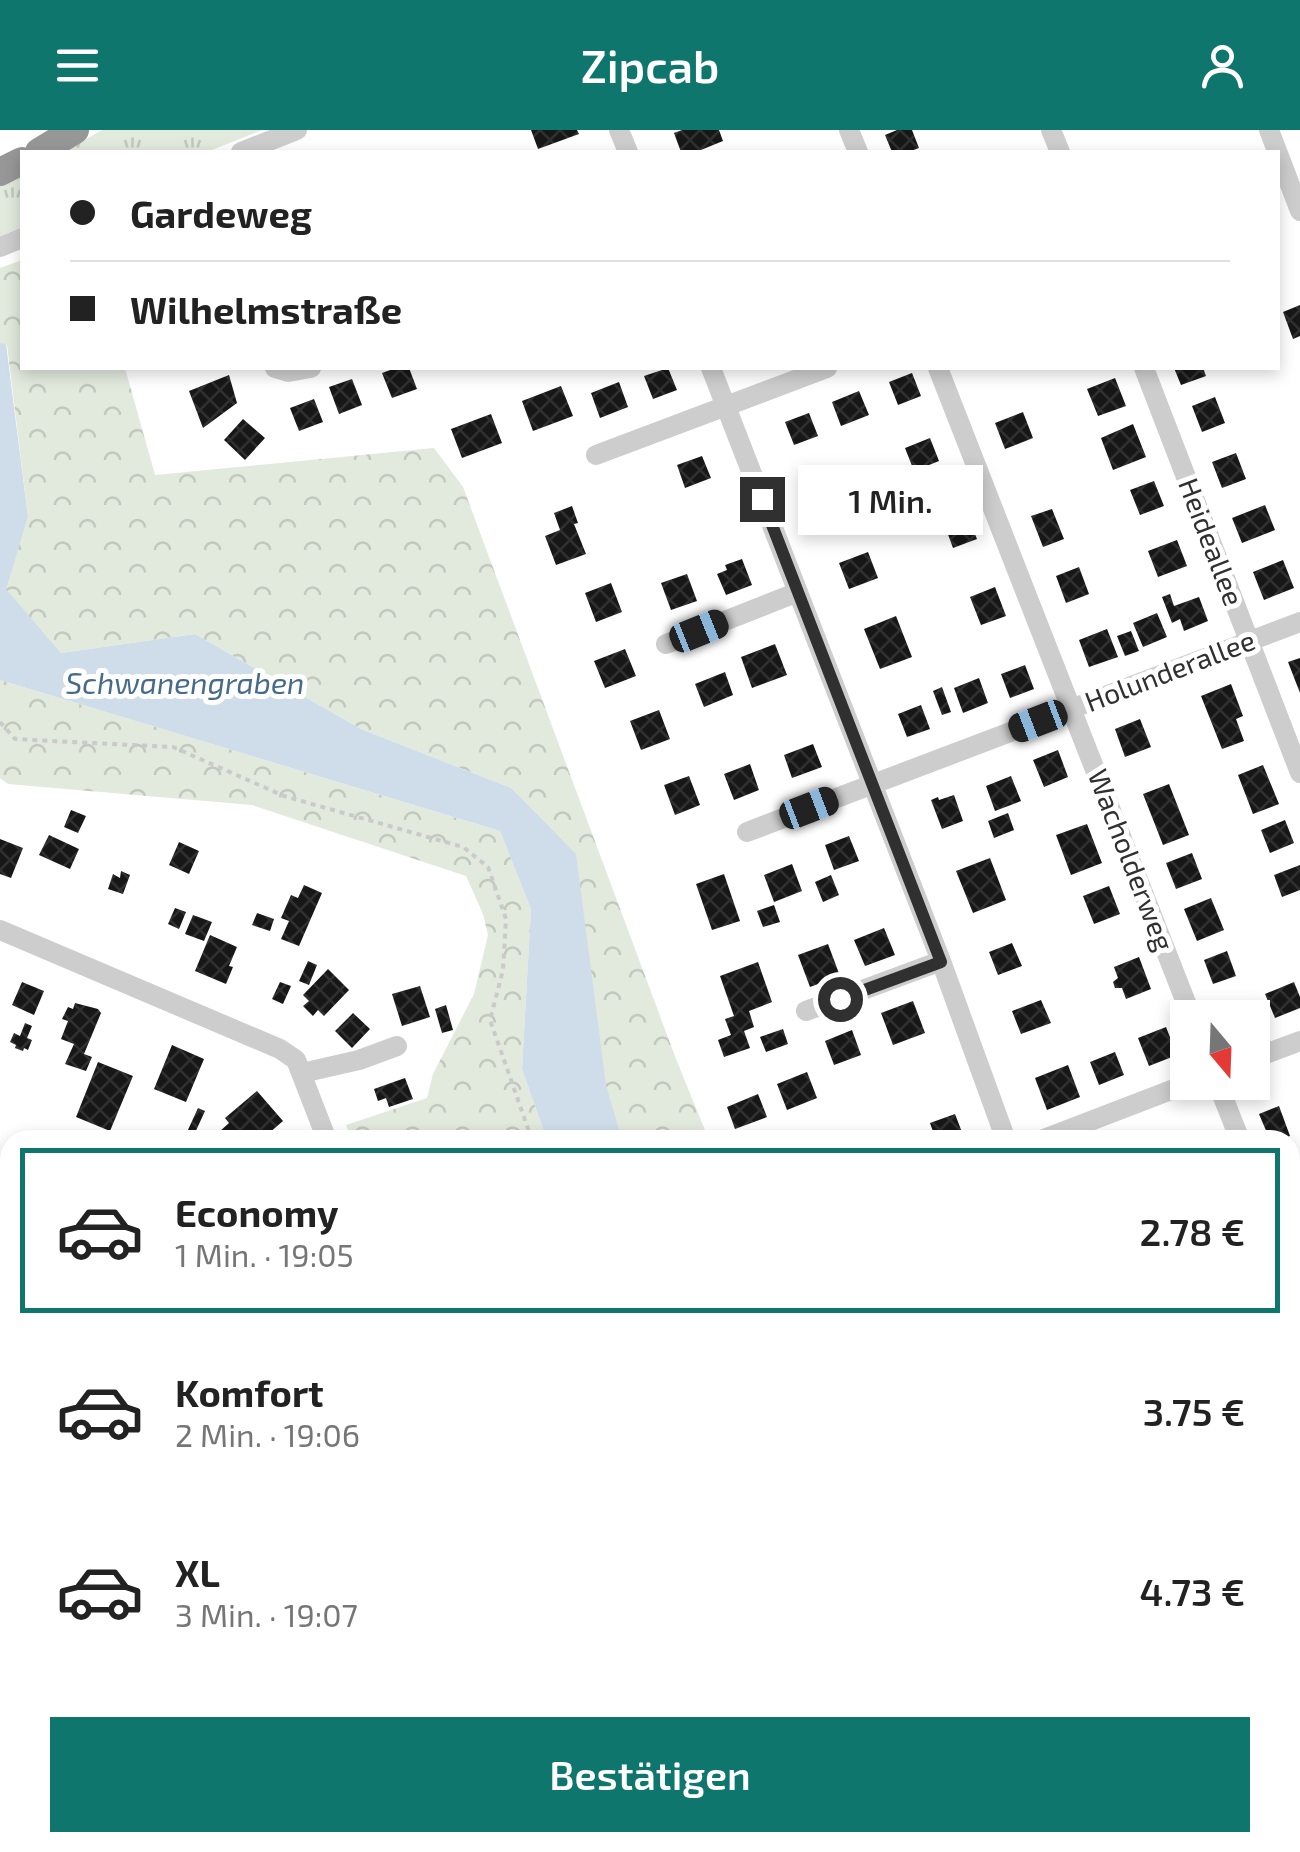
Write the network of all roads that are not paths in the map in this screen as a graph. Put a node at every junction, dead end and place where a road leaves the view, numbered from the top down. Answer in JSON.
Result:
{"nodes":[{"id":1,"x":75,"y":130,"type":"edge"},
{"id":2,"x":296,"y":130,"type":"edge"},
{"id":3,"x":42,"y":150,"type":"edge"},
{"id":4,"x":245,"y":150,"type":"edge"},
{"id":5,"x":1280,"y":162,"type":"edge"},
{"id":6,"x":1290,"y":192,"type":"edge"},
{"id":7,"x":1300,"y":211,"type":"edge"},
{"id":8,"x":712,"y":370,"type":"edge"},
{"id":9,"x":822,"y":370,"type":"edge"},
{"id":10,"x":939,"y":370,"type":"edge"},
{"id":11,"x":1145,"y":370,"type":"edge"},
{"id":12,"x":726,"y":406,"type":"junction"},
{"id":13,"x":596,"y":455,"type":"dead end"},
{"id":14,"x":798,"y":592,"type":"junction"},
{"id":15,"x":1300,"y":622,"type":"edge"},
{"id":16,"x":1249,"y":641,"type":"junction"},
{"id":17,"x":666,"y":644,"type":"dead end"},
{"id":18,"x":1072,"y":709,"type":"junction"},
{"id":19,"x":1300,"y":774,"type":"edge"},
{"id":20,"x":872,"y":784,"type":"junction"},
{"id":21,"x":746,"y":832,"type":"dead end"},
{"id":22,"x":0,"y":930,"type":"edge"},
{"id":23,"x":941,"y":962,"type":"junction"},
{"id":24,"x":1185,"y":1000,"type":"edge"},
{"id":25,"x":806,"y":1011,"type":"dead end"},
{"id":26,"x":1300,"y":1041,"type":"edge"},
{"id":27,"x":397,"y":1046,"type":"dead end"},
{"id":28,"x":1270,"y":1052,"type":"edge"},
{"id":29,"x":302,"y":1072,"type":"junction"},
{"id":30,"x":1170,"y":1090,"type":"edge"},
{"id":31,"x":1225,"y":1100,"type":"edge"},
{"id":32,"x":323,"y":1130,"type":"edge"},
{"id":33,"x":1002,"y":1130,"type":"edge"},
{"id":34,"x":1067,"y":1130,"type":"edge"},
{"id":35,"x":1236,"y":1130,"type":"edge"}],
"edges":[{"from":1,"to":3,"type":"highway"},
{"from":2,"to":4,"type":"street"},
{"from":5,"to":6,"type":"street"},
{"from":6,"to":7,"type":"street"},
{"from":8,"to":12,"type":"street"},
{"from":9,"to":12,"type":"street"},
{"from":10,"to":18,"type":"street","name":"Wacholderweg"},
{"from":11,"to":16,"type":"street","name":"Heideallee"},
{"from":12,"to":13,"type":"street"},
{"from":12,"to":14,"type":"street"},
{"from":14,"to":17,"type":"street"},
{"from":14,"to":20,"type":"street"},
{"from":15,"to":16,"type":"street","name":"Holunderallee"},
{"from":16,"to":18,"type":"street","name":"Holunderallee"},
{"from":16,"to":19,"type":"street","name":"Heideallee"},
{"from":18,"to":20,"type":"street","name":"Holunderallee"},
{"from":18,"to":24,"type":"street","name":"Wacholderweg"},
{"from":20,"to":21,"type":"street","name":"Holunderallee"},
{"from":20,"to":23,"type":"street"},
{"from":22,"to":29,"type":"street"},
{"from":23,"to":25,"type":"street"},
{"from":23,"to":33,"type":"street"},
{"from":26,"to":28,"type":"street"},
{"from":27,"to":29,"type":"street"},
{"from":29,"to":32,"type":"street"},
{"from":30,"to":34,"type":"street"},
{"from":31,"to":35,"type":"street"}]}
